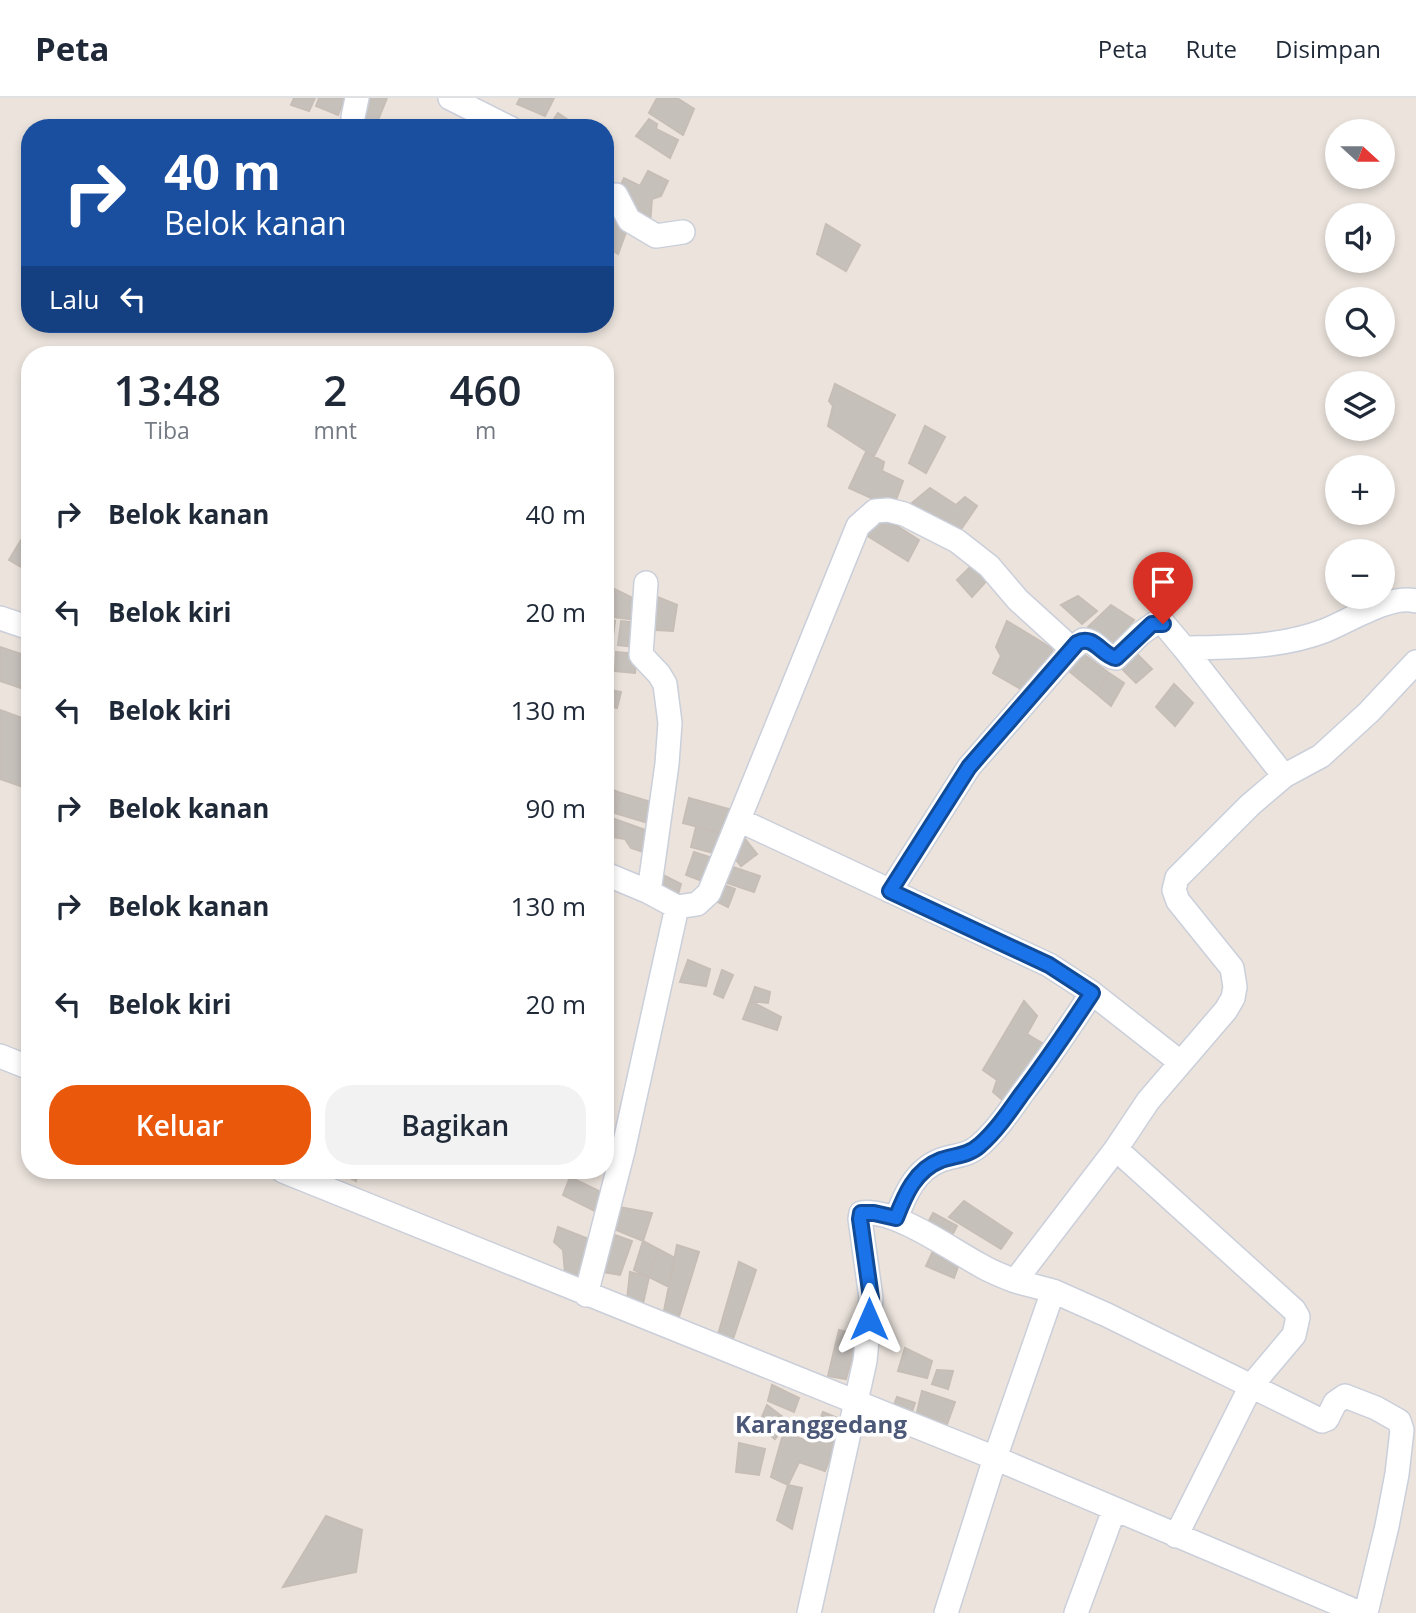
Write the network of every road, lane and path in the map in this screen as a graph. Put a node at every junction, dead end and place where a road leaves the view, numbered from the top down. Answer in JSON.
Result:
{"nodes":[{"id":1,"x":450,"y":98,"type":"edge"},
{"id":2,"x":492,"y":119,"type":"edge"},
{"id":3,"x":614,"y":196,"type":"edge"},
{"id":4,"x":683,"y":232,"type":"dead end"},
{"id":5,"x":646,"y":583,"type":"dead end"},
{"id":6,"x":1416,"y":601,"type":"edge"},
{"id":7,"x":0,"y":618,"type":"edge"},
{"id":8,"x":21,"y":625,"type":"edge"},
{"id":9,"x":1184,"y":648,"type":"junction"},
{"id":10,"x":1072,"y":649,"type":"junction"},
{"id":11,"x":1416,"y":662,"type":"edge"},
{"id":12,"x":1284,"y":776,"type":"junction"},
{"id":13,"x":739,"y":820,"type":"junction"},
{"id":14,"x":614,"y":877,"type":"edge"},
{"id":15,"x":890,"y":891,"type":"junction"},
{"id":16,"x":649,"y":892,"type":"junction"},
{"id":17,"x":677,"y":907,"type":"junction"},
{"id":18,"x":1092,"y":993,"type":"junction"},
{"id":19,"x":0,"y":1056,"type":"edge"},
{"id":20,"x":1180,"y":1062,"type":"junction"},
{"id":21,"x":21,"y":1064,"type":"edge"},
{"id":22,"x":1116,"y":1149,"type":"junction"},
{"id":23,"x":303,"y":1179,"type":"edge"},
{"id":24,"x":896,"y":1218,"type":"junction"},
{"id":25,"x":1015,"y":1281,"type":"junction"},
{"id":26,"x":1053,"y":1291,"type":"junction"},
{"id":27,"x":586,"y":1295,"type":"junction"},
{"id":28,"x":1251,"y":1385,"type":"junction"},
{"id":29,"x":856,"y":1402,"type":"junction"},
{"id":30,"x":995,"y":1458,"type":"junction"},
{"id":31,"x":1114,"y":1510,"type":"junction"},
{"id":32,"x":1176,"y":1536,"type":"junction"},
{"id":33,"x":809,"y":1613,"type":"edge"},
{"id":34,"x":946,"y":1613,"type":"edge"},
{"id":35,"x":1076,"y":1613,"type":"edge"},
{"id":36,"x":1363,"y":1613,"type":"edge"}],
"edges":[{"from":1,"to":2,"type":"street"},
{"from":3,"to":4,"type":"street"},
{"from":5,"to":16,"type":"street"},
{"from":6,"to":9,"type":"street"},
{"from":7,"to":8,"type":"street"},
{"from":9,"to":10,"type":"street"},
{"from":9,"to":12,"type":"street"},
{"from":10,"to":13,"type":"street"},
{"from":10,"to":15,"type":"street"},
{"from":11,"to":12,"type":"street"},
{"from":12,"to":20,"type":"street"},
{"from":13,"to":15,"type":"street"},
{"from":13,"to":17,"type":"street"},
{"from":14,"to":16,"type":"street"},
{"from":15,"to":18,"type":"street"},
{"from":16,"to":17,"type":"street"},
{"from":17,"to":27,"type":"street"},
{"from":18,"to":20,"type":"street"},
{"from":18,"to":24,"type":"street"},
{"from":19,"to":21,"type":"street"},
{"from":20,"to":22,"type":"street"},
{"from":22,"to":25,"type":"street"},
{"from":22,"to":28,"type":"street"},
{"from":23,"to":27,"type":"street"},
{"from":24,"to":25,"type":"street"},
{"from":24,"to":29,"type":"street"},
{"from":25,"to":26,"type":"street"},
{"from":26,"to":28,"type":"street"},
{"from":26,"to":30,"type":"street"},
{"from":27,"to":29,"type":"street"},
{"from":28,"to":32,"type":"street"},
{"from":28,"to":36,"type":"street"},
{"from":29,"to":30,"type":"street"},
{"from":29,"to":33,"type":"street"},
{"from":30,"to":31,"type":"street"},
{"from":30,"to":34,"type":"street"},
{"from":31,"to":32,"type":"street"},
{"from":31,"to":35,"type":"street"},
{"from":32,"to":36,"type":"street"}]}
